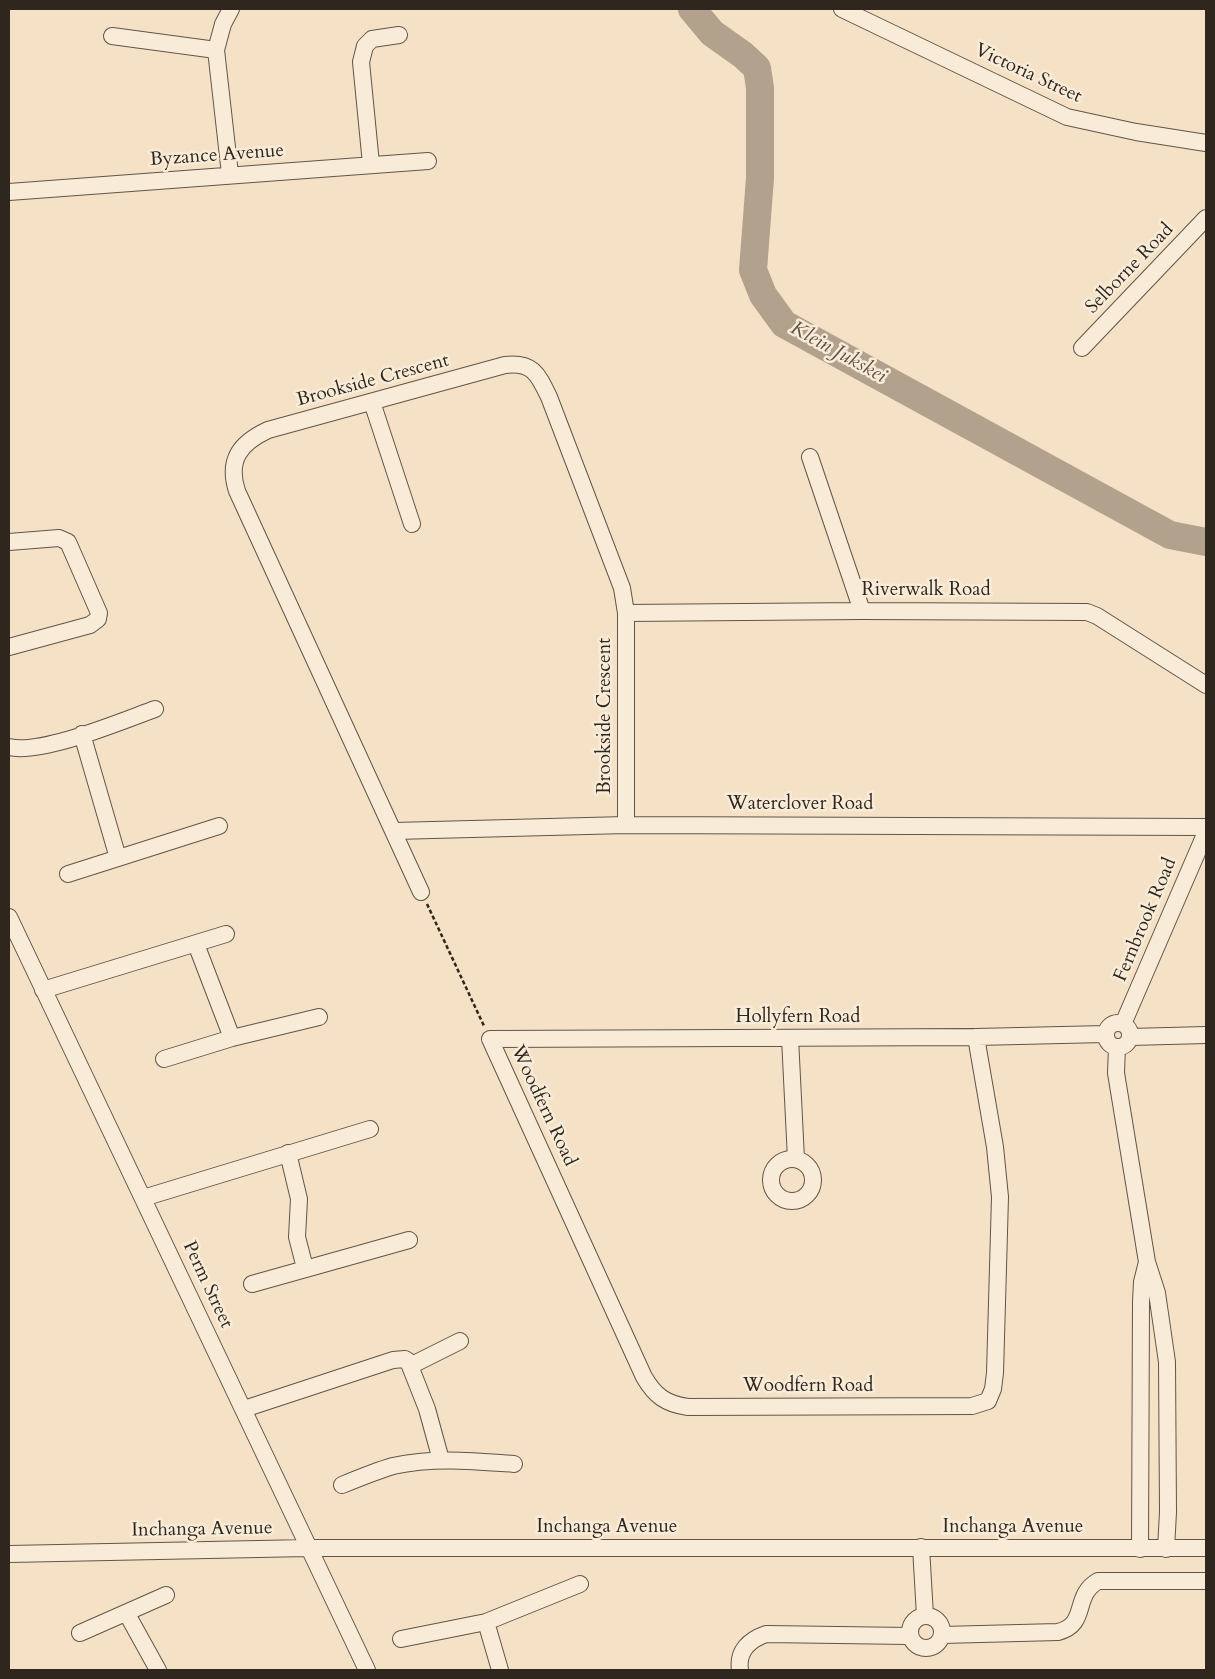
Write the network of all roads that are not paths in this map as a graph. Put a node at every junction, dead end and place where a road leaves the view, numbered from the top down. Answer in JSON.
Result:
{"nodes":[{"id":1,"x":231,"y":9,"type":"edge"},
{"id":2,"x":842,"y":9,"type":"edge"},
{"id":3,"x":399,"y":35,"type":"dead end"},
{"id":4,"x":112,"y":36,"type":"dead end"},
{"id":5,"x":216,"y":50,"type":"junction"},
{"id":6,"x":1206,"y":143,"type":"edge"},
{"id":7,"x":428,"y":162,"type":"dead end"},
{"id":8,"x":371,"y":164,"type":"junction"},
{"id":9,"x":230,"y":174,"type":"junction"},
{"id":10,"x":9,"y":192,"type":"edge"},
{"id":11,"x":1206,"y":218,"type":"edge"},
{"id":12,"x":1082,"y":348,"type":"dead end"},
{"id":13,"x":372,"y":402,"type":"junction"},
{"id":14,"x":810,"y":457,"type":"dead end"},
{"id":15,"x":412,"y":524,"type":"dead end"},
{"id":16,"x":9,"y":542,"type":"edge"},
{"id":17,"x":862,"y":610,"type":"junction"},
{"id":18,"x":626,"y":613,"type":"junction"},
{"id":19,"x":9,"y":647,"type":"edge"},
{"id":20,"x":1206,"y":685,"type":"edge"},
{"id":21,"x":156,"y":710,"type":"dead end"},
{"id":22,"x":82,"y":734,"type":"junction"},
{"id":23,"x":9,"y":747,"type":"edge"},
{"id":24,"x":626,"y":825,"type":"junction"},
{"id":25,"x":219,"y":826,"type":"dead end"},
{"id":26,"x":1206,"y":828,"type":"edge"},
{"id":27,"x":394,"y":831,"type":"junction"},
{"id":28,"x":1206,"y":832,"type":"edge"},
{"id":29,"x":118,"y":858,"type":"junction"},
{"id":30,"x":68,"y":874,"type":"dead end"},
{"id":31,"x":422,"y":892,"type":"road end"},
{"id":32,"x":9,"y":917,"type":"edge"},
{"id":33,"x":226,"y":934,"type":"dead end"},
{"id":34,"x":196,"y":944,"type":"junction"},
{"id":35,"x":43,"y":990,"type":"junction"},
{"id":36,"x":319,"y":1017,"type":"dead end"},
{"id":37,"x":1127,"y":1031,"type":"junction"},
{"id":38,"x":1106,"y":1034,"type":"junction"},
{"id":39,"x":1206,"y":1036,"type":"edge"},
{"id":40,"x":232,"y":1038,"type":"junction"},
{"id":41,"x":790,"y":1038,"type":"junction"},
{"id":42,"x":976,"y":1038,"type":"junction"},
{"id":43,"x":490,"y":1040,"type":"joint"},
{"id":44,"x":1117,"y":1048,"type":"junction"},
{"id":45,"x":164,"y":1059,"type":"dead end"},
{"id":46,"x":370,"y":1129,"type":"dead end"},
{"id":47,"x":288,"y":1153,"type":"junction"},
{"id":48,"x":796,"y":1158,"type":"dead end"},
{"id":49,"x":143,"y":1198,"type":"junction"},
{"id":50,"x":409,"y":1240,"type":"dead end"},
{"id":51,"x":1147,"y":1262,"type":"junction"},
{"id":52,"x":305,"y":1268,"type":"junction"},
{"id":53,"x":252,"y":1284,"type":"dead end"},
{"id":54,"x":460,"y":1341,"type":"dead end"},
{"id":55,"x":1167,"y":1362,"type":"junction"},
{"id":56,"x":1141,"y":1363,"type":"junction"},
{"id":57,"x":410,"y":1366,"type":"junction"},
{"id":58,"x":244,"y":1409,"type":"junction"},
{"id":59,"x":441,"y":1460,"type":"junction"},
{"id":60,"x":514,"y":1464,"type":"dead end"},
{"id":61,"x":1141,"y":1478,"type":"junction"},
{"id":62,"x":1168,"y":1478,"type":"junction"},
{"id":63,"x":342,"y":1485,"type":"dead end"},
{"id":64,"x":308,"y":1548,"type":"junction"},
{"id":65,"x":921,"y":1548,"type":"junction"},
{"id":66,"x":1206,"y":1548,"type":"edge"},
{"id":67,"x":1140,"y":1549,"type":"junction"},
{"id":68,"x":1166,"y":1549,"type":"junction"},
{"id":69,"x":9,"y":1554,"type":"edge"},
{"id":70,"x":1206,"y":1581,"type":"edge"},
{"id":71,"x":580,"y":1584,"type":"dead end"},
{"id":72,"x":166,"y":1595,"type":"dead end"},
{"id":73,"x":127,"y":1614,"type":"junction"},
{"id":74,"x":925,"y":1616,"type":"junction"},
{"id":75,"x":486,"y":1622,"type":"junction"},
{"id":76,"x":80,"y":1633,"type":"dead end"},
{"id":77,"x":942,"y":1635,"type":"junction"},
{"id":78,"x":910,"y":1636,"type":"junction"},
{"id":79,"x":401,"y":1639,"type":"dead end"},
{"id":80,"x":158,"y":1670,"type":"edge"},
{"id":81,"x":367,"y":1670,"type":"edge"},
{"id":82,"x":500,"y":1670,"type":"edge"},
{"id":83,"x":740,"y":1670,"type":"edge"}],
"edges":[{"from":1,"to":5,"type":"street"},
{"from":2,"to":6,"type":"street","name":"Victoria Street"},
{"from":3,"to":8,"type":"street"},
{"from":4,"to":5,"type":"street"},
{"from":5,"to":9,"type":"street"},
{"from":7,"to":8,"type":"street","name":"Byzance Avenue"},
{"from":8,"to":9,"type":"street","name":"Byzance Avenue"},
{"from":9,"to":10,"type":"street","name":"Byzance Avenue"},
{"from":11,"to":12,"type":"street","name":"Selborne Road"},
{"from":13,"to":15,"type":"street"},
{"from":13,"to":18,"type":"street","name":"Brookside Crescent"},
{"from":13,"to":27,"type":"street","name":"Brookside Crescent"},
{"from":14,"to":17,"type":"street"},
{"from":16,"to":19,"type":"street"},
{"from":17,"to":18,"type":"street","name":"Riverwalk Road"},
{"from":17,"to":20,"type":"street","name":"Riverwalk Road"},
{"from":18,"to":24,"type":"street","name":"Brookside Crescent"},
{"from":21,"to":22,"type":"street"},
{"from":22,"to":23,"type":"street"},
{"from":22,"to":29,"type":"street"},
{"from":24,"to":26,"type":"street","name":"Waterclover Road"},
{"from":24,"to":27,"type":"street","name":"Waterclover Road"},
{"from":25,"to":29,"type":"street"},
{"from":27,"to":31,"type":"street","name":"Brookside Crescent"},
{"from":28,"to":37,"type":"street","name":"Fernbrook Road"},
{"from":29,"to":30,"type":"street"},
{"from":32,"to":35,"type":"street","name":"Perm Street"},
{"from":33,"to":34,"type":"street"},
{"from":34,"to":35,"type":"street"},
{"from":34,"to":40,"type":"street"},
{"from":35,"to":49,"type":"street","name":"Perm Street"},
{"from":36,"to":40,"type":"street"},
{"from":37,"to":38,"type":"street"},
{"from":37,"to":39,"type":"street"},
{"from":37,"to":44,"type":"street"},
{"from":38,"to":42,"type":"street","name":"Hollyfern Road"},
{"from":38,"to":44,"type":"street"},
{"from":40,"to":45,"type":"street"},
{"from":41,"to":42,"type":"street","name":"Hollyfern Road"},
{"from":41,"to":43,"type":"street","name":"Hollyfern Road"},
{"from":41,"to":48,"type":"street"},
{"from":42,"to":43,"type":"street","name":"Woodfern Road"},
{"from":44,"to":51,"type":"street"},
{"from":46,"to":47,"type":"street"},
{"from":47,"to":49,"type":"street"},
{"from":47,"to":52,"type":"street"},
{"from":49,"to":58,"type":"street","name":"Perm Street"},
{"from":50,"to":52,"type":"street"},
{"from":51,"to":55,"type":"street"},
{"from":51,"to":56,"type":"street"},
{"from":52,"to":53,"type":"street"},
{"from":54,"to":57,"type":"street"},
{"from":55,"to":56,"type":"street"},
{"from":55,"to":62,"type":"street"},
{"from":56,"to":61,"type":"street"},
{"from":57,"to":58,"type":"street"},
{"from":57,"to":59,"type":"street"},
{"from":58,"to":64,"type":"street","name":"Perm Street"},
{"from":59,"to":60,"type":"street"},
{"from":59,"to":63,"type":"street"},
{"from":61,"to":62,"type":"street"},
{"from":61,"to":67,"type":"street"},
{"from":62,"to":68,"type":"street"},
{"from":64,"to":65,"type":"street","name":"Inchanga Avenue"},
{"from":64,"to":69,"type":"street","name":"Inchanga Avenue"},
{"from":64,"to":81,"type":"street","name":"Perm Street"},
{"from":65,"to":67,"type":"street","name":"Inchanga Avenue"},
{"from":65,"to":74,"type":"street"},
{"from":66,"to":68,"type":"street","name":"Inchanga Avenue"},
{"from":67,"to":68,"type":"street","name":"Inchanga Avenue"},
{"from":70,"to":77,"type":"street"},
{"from":71,"to":75,"type":"street"},
{"from":72,"to":73,"type":"street"},
{"from":73,"to":76,"type":"street"},
{"from":73,"to":80,"type":"street"},
{"from":74,"to":77,"type":"street"},
{"from":74,"to":78,"type":"street"},
{"from":75,"to":79,"type":"street"},
{"from":75,"to":82,"type":"street"},
{"from":77,"to":78,"type":"street"},
{"from":78,"to":83,"type":"street"}]}
